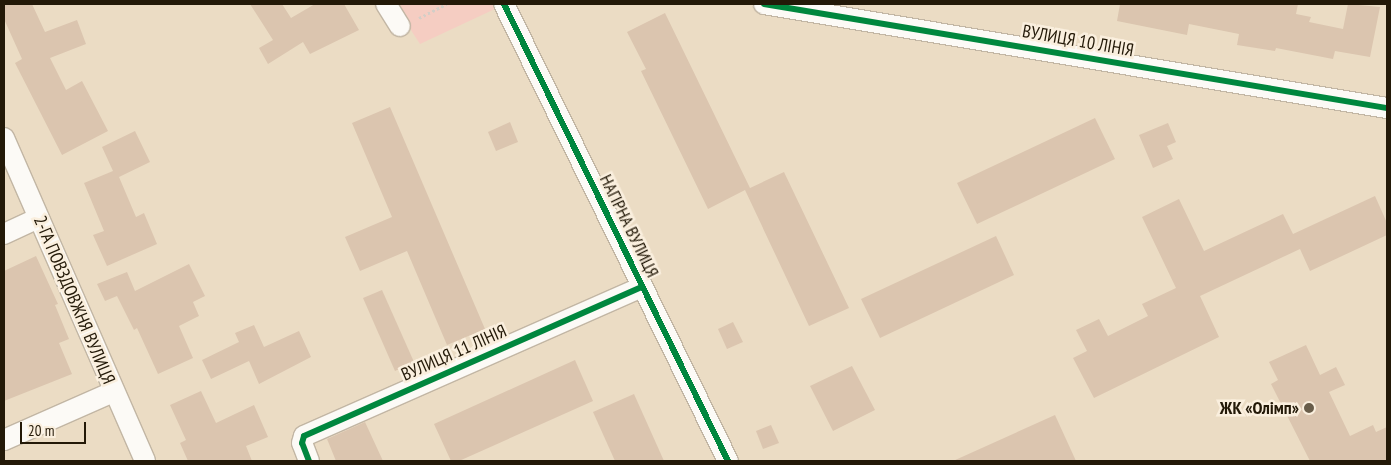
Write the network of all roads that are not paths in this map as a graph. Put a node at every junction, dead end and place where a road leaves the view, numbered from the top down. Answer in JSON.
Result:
{"nodes":[{"id":1,"x":386,"y":4,"type":"edge"},
{"id":2,"x":504,"y":4,"type":"edge"},
{"id":3,"x":764,"y":4,"type":"edge"},
{"id":4,"x":400,"y":26,"type":"road end"},
{"id":5,"x":1387,"y":108,"type":"edge"},
{"id":6,"x":4,"y":138,"type":"edge"},
{"id":7,"x":38,"y":218,"type":"junction"},
{"id":8,"x":4,"y":234,"type":"edge"},
{"id":9,"x":642,"y":287,"type":"junction"},
{"id":10,"x":113,"y":392,"type":"junction"},
{"id":11,"x":4,"y":440,"type":"edge"},
{"id":12,"x":146,"y":461,"type":"edge"},
{"id":13,"x":309,"y":461,"type":"edge"},
{"id":14,"x":728,"y":461,"type":"edge"}],
"edges":[{"from":1,"to":4,"type":"street"},
{"from":2,"to":9,"type":"street","name":"НАГІРНА ВУЛИЦЯ"},
{"from":3,"to":5,"type":"street","name":"ВУЛИЦЯ 10 ЛІНІЯ"},
{"from":6,"to":7,"type":"street","name":"2-ГА ПОВЗДОВЖНЯ ВУЛИЦЯ"},
{"from":7,"to":8,"type":"street"},
{"from":7,"to":10,"type":"street","name":"2-ГА ПОВЗДОВЖНЯ ВУЛИЦЯ"},
{"from":9,"to":13,"type":"street","name":"ВУЛИЦЯ 11 ЛІНІЯ"},
{"from":9,"to":14,"type":"street","name":"НАГІРНА ВУЛИЦЯ"},
{"from":10,"to":11,"type":"street"},
{"from":10,"to":12,"type":"street","name":"2-ГА ПОВЗДОВЖНЯ ВУЛИЦЯ"}]}
